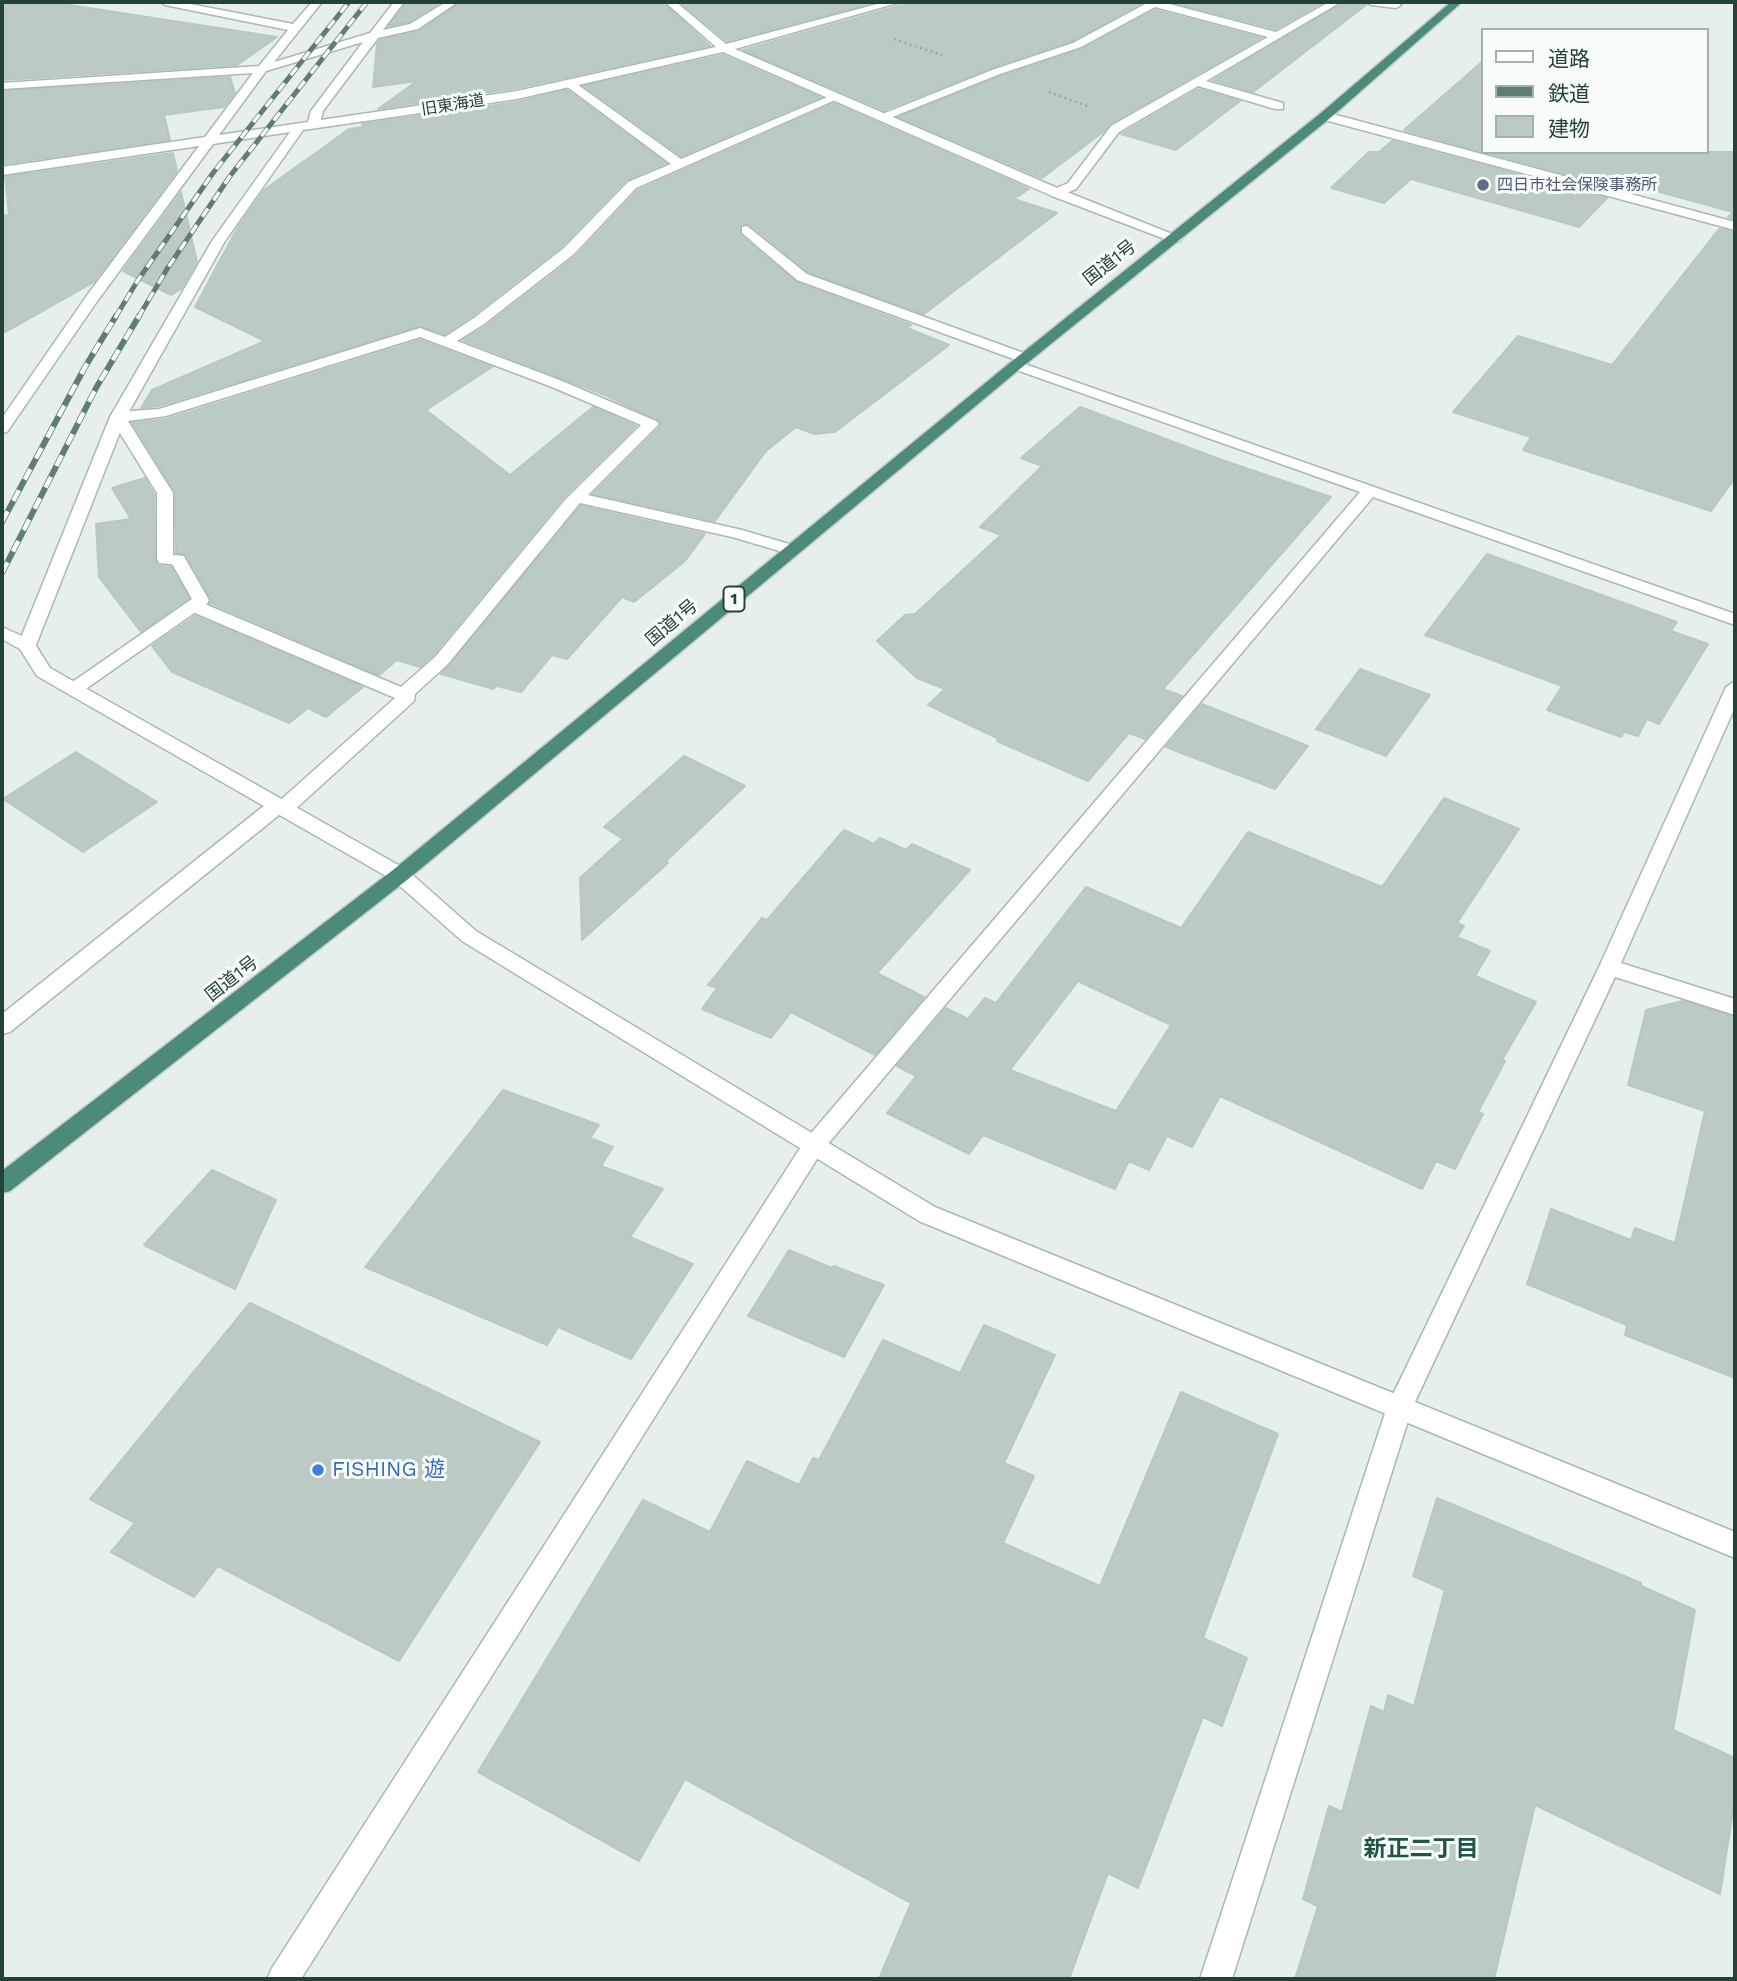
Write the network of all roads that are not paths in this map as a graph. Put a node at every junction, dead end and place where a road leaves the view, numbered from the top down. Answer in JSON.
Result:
{"nodes":[{"id":1,"x":165,"y":2,"type":"edge"},
{"id":2,"x":317,"y":2,"type":"edge"},
{"id":3,"x":399,"y":2,"type":"edge"},
{"id":4,"x":453,"y":2,"type":"edge"},
{"id":5,"x":670,"y":2,"type":"edge"},
{"id":6,"x":896,"y":2,"type":"edge"},
{"id":7,"x":1336,"y":2,"type":"edge"},
{"id":8,"x":1371,"y":2,"type":"edge"},
{"id":9,"x":1457,"y":2,"type":"edge"},
{"id":10,"x":1156,"y":3,"type":"edge"},
{"id":11,"x":1396,"y":5,"type":"dead end"},
{"id":12,"x":295,"y":28,"type":"junction"},
{"id":13,"x":1275,"y":35,"type":"junction"},
{"id":14,"x":372,"y":36,"type":"junction"},
{"id":15,"x":724,"y":48,"type":"junction"},
{"id":16,"x":262,"y":69,"type":"junction"},
{"id":17,"x":1196,"y":82,"type":"junction"},
{"id":18,"x":570,"y":83,"type":"junction"},
{"id":19,"x":2,"y":86,"type":"edge"},
{"id":20,"x":836,"y":97,"type":"junction"},
{"id":21,"x":1279,"y":106,"type":"dead end"},
{"id":22,"x":1325,"y":116,"type":"junction"},
{"id":23,"x":881,"y":117,"type":"junction"},
{"id":24,"x":305,"y":128,"type":"junction"},
{"id":25,"x":209,"y":142,"type":"junction"},
{"id":26,"x":680,"y":164,"type":"junction"},
{"id":27,"x":2,"y":171,"type":"edge"},
{"id":28,"x":1058,"y":193,"type":"junction"},
{"id":29,"x":1735,"y":226,"type":"edge"},
{"id":30,"x":747,"y":230,"type":"dead end"},
{"id":31,"x":1175,"y":238,"type":"junction"},
{"id":32,"x":448,"y":341,"type":"junction"},
{"id":33,"x":1020,"y":362,"type":"junction"},
{"id":34,"x":118,"y":417,"type":"junction"},
{"id":35,"x":2,"y":429,"type":"edge"},
{"id":36,"x":1370,"y":491,"type":"junction"},
{"id":37,"x":577,"y":496,"type":"junction"},
{"id":38,"x":793,"y":550,"type":"junction"},
{"id":39,"x":194,"y":606,"type":"junction"},
{"id":40,"x":1735,"y":620,"type":"edge"},
{"id":41,"x":2,"y":632,"type":"edge"},
{"id":42,"x":27,"y":645,"type":"junction"},
{"id":43,"x":1735,"y":687,"type":"edge"},
{"id":44,"x":74,"y":690,"type":"junction"},
{"id":45,"x":404,"y":695,"type":"junction"},
{"id":46,"x":280,"y":808,"type":"junction"},
{"id":47,"x":400,"y":875,"type":"junction"},
{"id":48,"x":1609,"y":967,"type":"junction"},
{"id":49,"x":1735,"y":1007,"type":"edge"},
{"id":50,"x":2,"y":1026,"type":"edge"},
{"id":51,"x":814,"y":1145,"type":"junction"},
{"id":52,"x":2,"y":1184,"type":"edge"},
{"id":53,"x":1400,"y":1407,"type":"junction"},
{"id":54,"x":1735,"y":1545,"type":"edge"},
{"id":55,"x":283,"y":1979,"type":"edge"},
{"id":56,"x":1216,"y":1979,"type":"edge"}],
"edges":[{"from":1,"to":12,"type":"street"},
{"from":2,"to":12,"type":"street"},
{"from":3,"to":14,"type":"street"},
{"from":4,"to":14,"type":"street"},
{"from":5,"to":15,"type":"street"},
{"from":6,"to":15,"type":"street","name":"旧東海道"},
{"from":7,"to":13,"type":"street"},
{"from":8,"to":11,"type":"street"},
{"from":9,"to":22,"type":"highway","name":"国道1号","number":"1"},
{"from":10,"to":13,"type":"street"},
{"from":10,"to":23,"type":"street"},
{"from":12,"to":16,"type":"street"},
{"from":13,"to":17,"type":"street"},
{"from":14,"to":16,"type":"street"},
{"from":14,"to":24,"type":"street"},
{"from":15,"to":18,"type":"street","name":"旧東海道"},
{"from":15,"to":20,"type":"street"},
{"from":16,"to":19,"type":"street"},
{"from":16,"to":25,"type":"street"},
{"from":17,"to":21,"type":"street"},
{"from":17,"to":28,"type":"street"},
{"from":18,"to":24,"type":"street","name":"旧東海道"},
{"from":18,"to":26,"type":"street"},
{"from":20,"to":23,"type":"street"},
{"from":20,"to":26,"type":"street"},
{"from":22,"to":29,"type":"street"},
{"from":22,"to":31,"type":"highway","name":"国道1号","number":"1"},
{"from":23,"to":28,"type":"street"},
{"from":24,"to":25,"type":"street","name":"旧東海道"},
{"from":24,"to":34,"type":"street"},
{"from":25,"to":27,"type":"street","name":"旧東海道"},
{"from":25,"to":35,"type":"street"},
{"from":26,"to":32,"type":"street"},
{"from":28,"to":31,"type":"street"},
{"from":30,"to":33,"type":"street"},
{"from":31,"to":33,"type":"highway","name":"国道1号","number":"1"},
{"from":32,"to":34,"type":"street"},
{"from":32,"to":37,"type":"street"},
{"from":33,"to":36,"type":"street"},
{"from":33,"to":38,"type":"highway","name":"国道1号","number":"1"},
{"from":34,"to":39,"type":"street"},
{"from":34,"to":42,"type":"street"},
{"from":36,"to":40,"type":"street"},
{"from":36,"to":51,"type":"street"},
{"from":37,"to":38,"type":"street"},
{"from":37,"to":45,"type":"street"},
{"from":38,"to":47,"type":"highway","name":"国道1号","number":"1"},
{"from":39,"to":44,"type":"street"},
{"from":39,"to":45,"type":"street"},
{"from":41,"to":42,"type":"street"},
{"from":42,"to":44,"type":"street"},
{"from":43,"to":48,"type":"street"},
{"from":44,"to":46,"type":"street"},
{"from":45,"to":46,"type":"street"},
{"from":46,"to":47,"type":"street"},
{"from":46,"to":50,"type":"street"},
{"from":47,"to":51,"type":"street"},
{"from":47,"to":52,"type":"highway","name":"国道1号","number":"1"},
{"from":48,"to":49,"type":"street"},
{"from":48,"to":53,"type":"street"},
{"from":51,"to":53,"type":"street"},
{"from":51,"to":55,"type":"street"},
{"from":53,"to":54,"type":"street"},
{"from":53,"to":56,"type":"street"}]}
